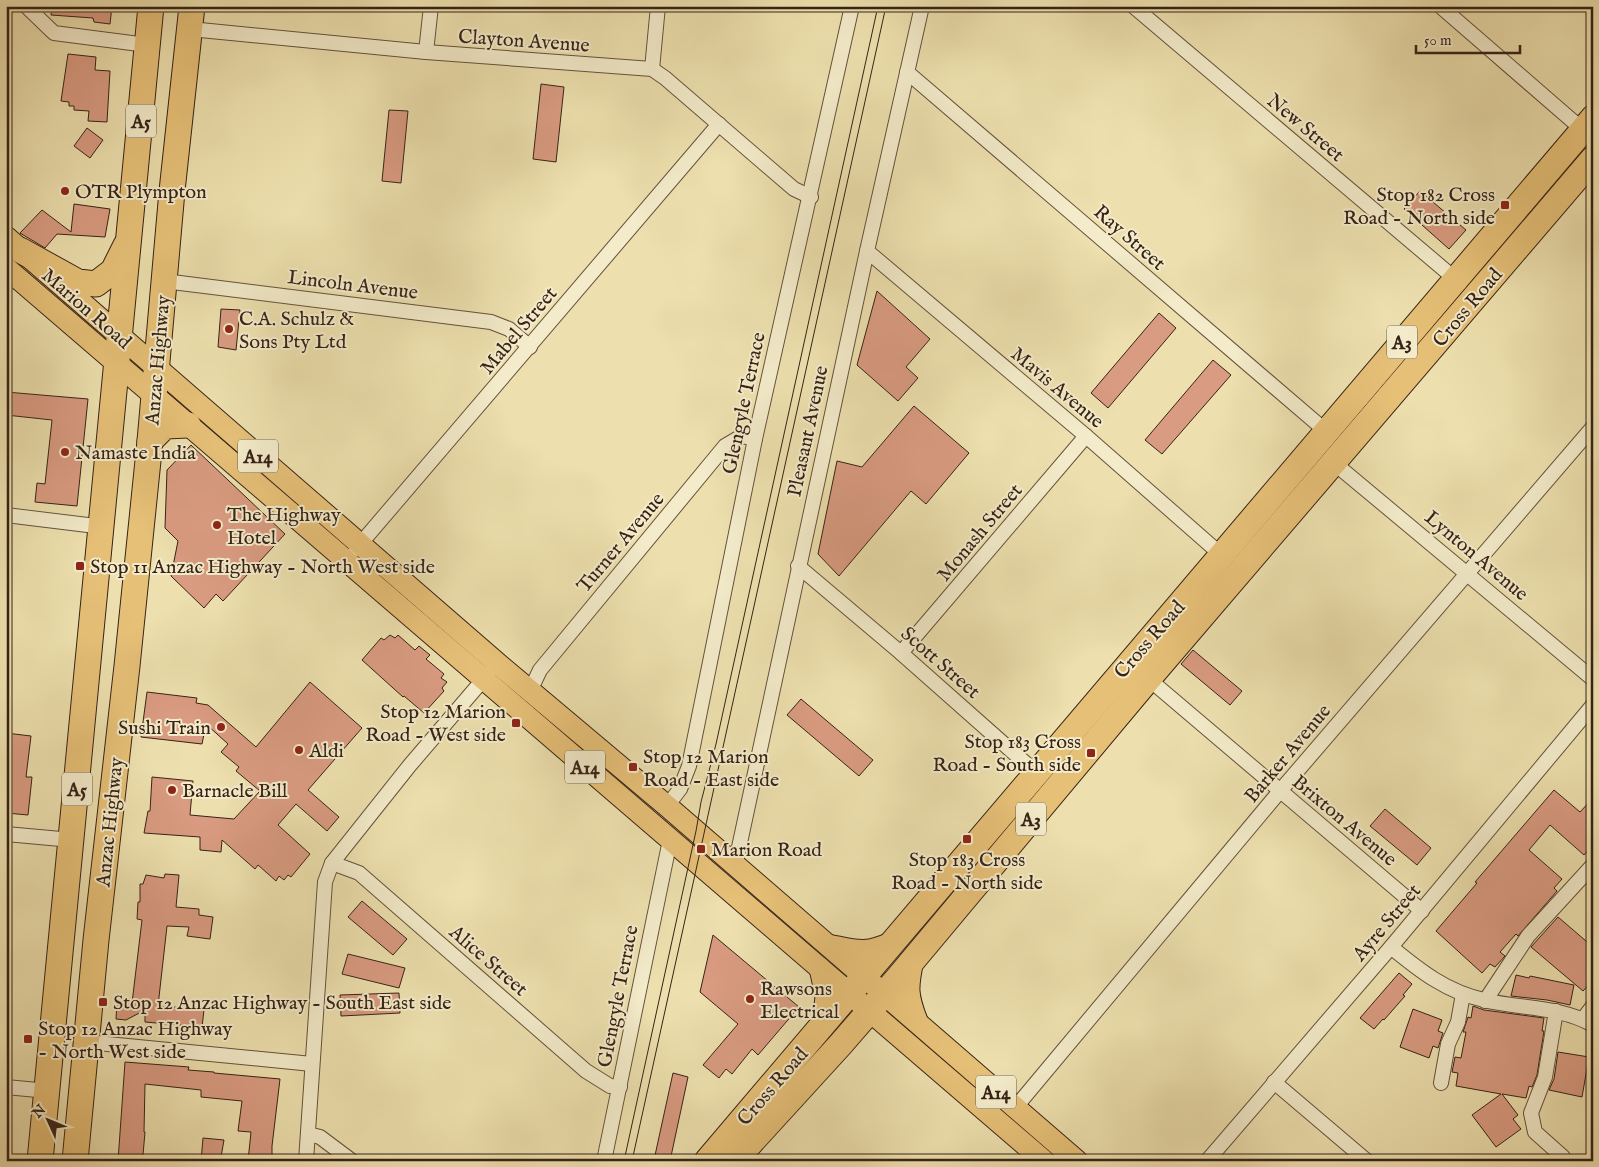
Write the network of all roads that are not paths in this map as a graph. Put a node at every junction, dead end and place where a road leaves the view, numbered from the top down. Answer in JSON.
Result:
{"nodes":[{"id":1,"x":26,"y":6,"type":"edge"},
{"id":2,"x":151,"y":6,"type":"edge"},
{"id":3,"x":431,"y":6,"type":"edge"},
{"id":4,"x":658,"y":6,"type":"edge"},
{"id":5,"x":852,"y":6,"type":"edge"},
{"id":6,"x":922,"y":6,"type":"edge"},
{"id":7,"x":1133,"y":6,"type":"edge"},
{"id":8,"x":1440,"y":6,"type":"edge"},
{"id":9,"x":191,"y":18,"type":"edge"},
{"id":10,"x":147,"y":45,"type":"junction"},
{"id":11,"x":426,"y":52,"type":"junction"},
{"id":12,"x":185,"y":66,"type":"junction"},
{"id":13,"x":652,"y":69,"type":"junction"},
{"id":14,"x":907,"y":72,"type":"junction"},
{"id":15,"x":144,"y":88,"type":"junction"},
{"id":16,"x":719,"y":124,"type":"junction"},
{"id":17,"x":1588,"y":124,"type":"edge"},
{"id":18,"x":1593,"y":159,"type":"edge"},
{"id":19,"x":810,"y":196,"type":"junction"},
{"id":20,"x":130,"y":235,"type":"junction"},
{"id":21,"x":867,"y":251,"type":"junction"},
{"id":22,"x":11,"y":252,"type":"edge"},
{"id":23,"x":1455,"y":279,"type":"junction"},
{"id":24,"x":164,"y":281,"type":"junction"},
{"id":25,"x":1475,"y":297,"type":"junction"},
{"id":26,"x":121,"y":337,"type":"junction"},
{"id":27,"x":530,"y":347,"type":"junction"},
{"id":28,"x":119,"y":365,"type":"junction"},
{"id":29,"x":156,"y":368,"type":"junction"},
{"id":30,"x":154,"y":395,"type":"junction"},
{"id":31,"x":188,"y":425,"type":"junction"},
{"id":32,"x":1593,"y":427,"type":"edge"},
{"id":33,"x":1327,"y":432,"type":"junction"},
{"id":34,"x":1086,"y":436,"type":"junction"},
{"id":35,"x":755,"y":439,"type":"junction"},
{"id":36,"x":150,"y":441,"type":"junction"},
{"id":37,"x":1334,"y":464,"type":"junction"},
{"id":38,"x":6,"y":515,"type":"edge"},
{"id":39,"x":104,"y":527,"type":"junction"},
{"id":40,"x":360,"y":544,"type":"junction"},
{"id":41,"x":1222,"y":555,"type":"junction"},
{"id":42,"x":346,"y":561,"type":"junction"},
{"id":43,"x":798,"y":566,"type":"junction"},
{"id":44,"x":1240,"y":572,"type":"junction"},
{"id":45,"x":1466,"y":572,"type":"junction"},
{"id":46,"x":901,"y":653,"type":"junction"},
{"id":47,"x":1130,"y":662,"type":"junction"},
{"id":48,"x":497,"y":663,"type":"junction"},
{"id":49,"x":127,"y":666,"type":"junction"},
{"id":50,"x":89,"y":667,"type":"junction"},
{"id":51,"x":1149,"y":678,"type":"junction"},
{"id":52,"x":1593,"y":679,"type":"edge"},
{"id":53,"x":483,"y":680,"type":"junction"},
{"id":54,"x":530,"y":691,"type":"junction"},
{"id":55,"x":1593,"y":705,"type":"edge"},
{"id":56,"x":1036,"y":772,"type":"junction"},
{"id":57,"x":1056,"y":789,"type":"junction"},
{"id":58,"x":1280,"y":791,"type":"junction"},
{"id":59,"x":667,"y":806,"type":"junction"},
{"id":60,"x":6,"y":834,"type":"edge"},
{"id":61,"x":72,"y":840,"type":"junction"},
{"id":62,"x":670,"y":840,"type":"junction"},
{"id":63,"x":332,"y":863,"type":"junction"},
{"id":64,"x":1593,"y":865,"type":"edge"},
{"id":65,"x":735,"y":866,"type":"junction"},
{"id":66,"x":1422,"y":911,"type":"junction"},
{"id":67,"x":62,"y":936,"type":"junction"},
{"id":68,"x":96,"y":940,"type":"junction"},
{"id":69,"x":893,"y":942,"type":"junction"},
{"id":70,"x":828,"y":945,"type":"junction"},
{"id":71,"x":1391,"y":947,"type":"junction"},
{"id":72,"x":913,"y":960,"type":"junction"},
{"id":73,"x":820,"y":968,"type":"junction"},
{"id":74,"x":857,"y":985,"type":"junction"},
{"id":75,"x":1462,"y":994,"type":"junction"},
{"id":76,"x":1485,"y":1001,"type":"junction"},
{"id":77,"x":877,"y":1002,"type":"junction"},
{"id":78,"x":1593,"y":1006,"type":"edge"},
{"id":79,"x":1556,"y":1011,"type":"junction"},
{"id":80,"x":917,"y":1022,"type":"junction"},
{"id":81,"x":1588,"y":1022,"type":"edge"},
{"id":82,"x":823,"y":1026,"type":"junction"},
{"id":83,"x":895,"y":1033,"type":"junction"},
{"id":84,"x":87,"y":1042,"type":"junction"},
{"id":85,"x":840,"y":1045,"type":"junction"},
{"id":86,"x":312,"y":1064,"type":"junction"},
{"id":87,"x":1274,"y":1082,"type":"junction"},
{"id":88,"x":1441,"y":1083,"type":"dead end"},
{"id":89,"x":6,"y":1087,"type":"edge"},
{"id":90,"x":620,"y":1087,"type":"junction"},
{"id":91,"x":48,"y":1091,"type":"junction"},
{"id":92,"x":1015,"y":1108,"type":"junction"},
{"id":93,"x":308,"y":1134,"type":"junction"},
{"id":94,"x":736,"y":1154,"type":"edge"},
{"id":95,"x":1563,"y":1157,"type":"dead end"},
{"id":96,"x":40,"y":1161,"type":"edge"},
{"id":97,"x":75,"y":1161,"type":"edge"},
{"id":98,"x":306,"y":1161,"type":"edge"},
{"id":99,"x":352,"y":1161,"type":"edge"},
{"id":100,"x":604,"y":1161,"type":"edge"},
{"id":101,"x":707,"y":1161,"type":"edge"},
{"id":102,"x":1044,"y":1161,"type":"edge"},
{"id":103,"x":1077,"y":1161,"type":"edge"},
{"id":104,"x":1207,"y":1161,"type":"edge"},
{"id":105,"x":1367,"y":1161,"type":"edge"}],
"edges":[{"from":1,"to":10,"type":"street"},
{"from":2,"to":10,"type":"highway","name":"Anzac Highway","number":"A5"},
{"from":3,"to":11,"type":"street"},
{"from":4,"to":13,"type":"street"},
{"from":5,"to":19,"type":"street","name":"Glengyle Terrace"},
{"from":6,"to":14,"type":"street","name":"Pleasant Avenue"},
{"from":7,"to":23,"type":"street","name":"New Street"},
{"from":8,"to":17,"type":"street"},
{"from":9,"to":11,"type":"street","name":"Clayton Avenue"},
{"from":9,"to":12,"type":"highway","name":"Anzac Highway","number":"A5"},
{"from":10,"to":15,"type":"highway","name":"Anzac Highway","number":"A5"},
{"from":11,"to":13,"type":"street","name":"Clayton Avenue"},
{"from":12,"to":15,"type":"highway"},
{"from":12,"to":24,"type":"highway","name":"Anzac Highway","number":"A5"},
{"from":13,"to":16,"type":"street"},
{"from":14,"to":21,"type":"street","name":"Pleasant Avenue"},
{"from":14,"to":33,"type":"street","name":"Ray Street"},
{"from":15,"to":20,"type":"highway","name":"Anzac Highway","number":"A5"},
{"from":16,"to":19,"type":"street"},
{"from":16,"to":27,"type":"street","name":"Mabel Street"},
{"from":17,"to":23,"type":"highway","name":"Cross Road","number":"A3"},
{"from":18,"to":25,"type":"highway","name":"Cross Road","number":"A3"},
{"from":19,"to":35,"type":"street","name":"Glengyle Terrace"},
{"from":20,"to":22,"type":"highway"},
{"from":20,"to":26,"type":"highway","name":"Anzac Highway","number":"A5"},
{"from":21,"to":34,"type":"street","name":"Mavis Avenue"},
{"from":21,"to":43,"type":"street","name":"Pleasant Avenue"},
{"from":22,"to":26,"type":"main road","name":"Marion Road","number":"A14"},
{"from":22,"to":28,"type":"main road","name":"Marion Road","number":"A14"},
{"from":23,"to":25,"type":"street","name":"New Street"},
{"from":23,"to":33,"type":"highway","name":"Cross Road","number":"A3"},
{"from":24,"to":27,"type":"street","name":"Lincoln Avenue"},
{"from":24,"to":29,"type":"highway","name":"Anzac Highway","number":"A5"},
{"from":25,"to":37,"type":"highway","name":"Cross Road","number":"A3"},
{"from":26,"to":28,"type":"highway","name":"Anzac Highway","number":"A5"},
{"from":26,"to":29,"type":"main road","name":"Marion Road","number":"A14"},
{"from":27,"to":40,"type":"street","name":"Mabel Street"},
{"from":28,"to":30,"type":"main road","name":"Marion Road","number":"A14"},
{"from":28,"to":39,"type":"highway","name":"Anzac Highway","number":"A5"},
{"from":29,"to":30,"type":"highway","name":"Anzac Highway","number":"A5"},
{"from":29,"to":40,"type":"main road","name":"Marion Road","number":"A14"},
{"from":30,"to":31,"type":"main road","name":"Marion Road","number":"A14"},
{"from":30,"to":36,"type":"highway","name":"Anzac Highway","number":"A5"},
{"from":31,"to":36,"type":"highway"},
{"from":31,"to":42,"type":"main road","name":"Marion Road","number":"A14"},
{"from":32,"to":45,"type":"street","name":"Barker Avenue"},
{"from":33,"to":41,"type":"highway","name":"Cross Road","number":"A3"},
{"from":34,"to":41,"type":"street","name":"Mavis Avenue"},
{"from":34,"to":46,"type":"street","name":"Monash Street"},
{"from":35,"to":54,"type":"street","name":"Turner Avenue"},
{"from":35,"to":59,"type":"street","name":"Glengyle Terrace"},
{"from":36,"to":49,"type":"highway","name":"Anzac Highway","number":"A5"},
{"from":37,"to":44,"type":"highway","name":"Cross Road","number":"A3"},
{"from":37,"to":45,"type":"street","name":"Lynton Avenue"},
{"from":38,"to":39,"type":"street"},
{"from":39,"to":50,"type":"highway","name":"Anzac Highway","number":"A5"},
{"from":40,"to":42,"type":"street","name":"Mabel Street"},
{"from":40,"to":48,"type":"main road","name":"Marion Road","number":"A14"},
{"from":41,"to":44,"type":"street","name":"Mavis Avenue"},
{"from":41,"to":47,"type":"highway","name":"Cross Road","number":"A3"},
{"from":42,"to":53,"type":"main road","name":"Marion Road","number":"A14"},
{"from":43,"to":46,"type":"street","name":"Scott Street"},
{"from":43,"to":65,"type":"street","name":"Pleasant Avenue"},
{"from":44,"to":51,"type":"highway","name":"Cross Road","number":"A3"},
{"from":45,"to":52,"type":"street","name":"Lynton Avenue"},
{"from":45,"to":58,"type":"street","name":"Barker Avenue"},
{"from":46,"to":56,"type":"street","name":"Scott Street"},
{"from":47,"to":51,"type":"street","name":"Brixton Avenue"},
{"from":47,"to":56,"type":"highway","name":"Cross Road","number":"A3"},
{"from":48,"to":53,"type":"street"},
{"from":48,"to":54,"type":"main road","name":"Marion Road","number":"A14"},
{"from":49,"to":50,"type":"highway"},
{"from":49,"to":68,"type":"highway","name":"Anzac Highway","number":"A5"},
{"from":50,"to":61,"type":"highway","name":"Anzac Highway","number":"A5"},
{"from":51,"to":57,"type":"highway","name":"Cross Road","number":"A3"},
{"from":51,"to":58,"type":"street","name":"Brixton Avenue"},
{"from":53,"to":62,"type":"main road","name":"Marion Road","number":"A14"},
{"from":53,"to":63,"type":"street"},
{"from":54,"to":59,"type":"main road","name":"Marion Road","number":"A14"},
{"from":55,"to":66,"type":"street","name":"Ayre Street"},
{"from":56,"to":57,"type":"street","name":"Scott Street"},
{"from":56,"to":69,"type":"highway","name":"Cross Road","number":"A3"},
{"from":57,"to":72,"type":"highway","name":"Cross Road","number":"A3"},
{"from":58,"to":66,"type":"street","name":"Brixton Avenue"},
{"from":58,"to":92,"type":"street","name":"Barker Avenue"},
{"from":59,"to":65,"type":"main road","name":"Marion Road","number":"A14"},
{"from":60,"to":61,"type":"street"},
{"from":61,"to":67,"type":"highway","name":"Anzac Highway","number":"A5"},
{"from":62,"to":73,"type":"main road","name":"Marion Road","number":"A14"},
{"from":62,"to":90,"type":"street","name":"Glengyle Terrace"},
{"from":63,"to":86,"type":"street"},
{"from":63,"to":90,"type":"street","name":"Alice Street"},
{"from":64,"to":76,"type":"street"},
{"from":65,"to":70,"type":"main road","name":"Marion Road","number":"A14"},
{"from":66,"to":71,"type":"street","name":"Ayre Street"},
{"from":67,"to":68,"type":"highway"},
{"from":67,"to":91,"type":"highway","name":"Anzac Highway","number":"A5"},
{"from":68,"to":84,"type":"highway","name":"Anzac Highway","number":"A5"},
{"from":69,"to":70,"type":"main road"},
{"from":69,"to":74,"type":"highway","name":"Cross Road","number":"A3"},
{"from":70,"to":74,"type":"main road","name":"Marion Road","number":"A14"},
{"from":71,"to":75,"type":"street"},
{"from":71,"to":87,"type":"street","name":"Ayre Street"},
{"from":72,"to":77,"type":"highway","name":"Cross Road","number":"A3"},
{"from":72,"to":80,"type":"main road"},
{"from":73,"to":74,"type":"main road","name":"Marion Road","number":"A14"},
{"from":73,"to":82,"type":"main road"},
{"from":74,"to":77,"type":"main road","name":"Marion Road","number":"A14"},
{"from":74,"to":82,"type":"highway","name":"Cross Road","number":"A3"},
{"from":75,"to":76,"type":"street"},
{"from":75,"to":88,"type":"street"},
{"from":76,"to":79,"type":"street"},
{"from":77,"to":80,"type":"main road","name":"Marion Road","number":"A14"},
{"from":77,"to":83,"type":"main road","name":"Marion Road","number":"A14"},
{"from":77,"to":85,"type":"highway","name":"Cross Road","number":"A3"},
{"from":78,"to":81,"type":"street"},
{"from":79,"to":81,"type":"street"},
{"from":79,"to":95,"type":"street"},
{"from":80,"to":92,"type":"main road","name":"Marion Road","number":"A14"},
{"from":82,"to":94,"type":"highway","name":"Cross Road","number":"A3"},
{"from":83,"to":85,"type":"main road"},
{"from":83,"to":102,"type":"main road","name":"Marion Road","number":"A14"},
{"from":84,"to":86,"type":"street"},
{"from":84,"to":97,"type":"highway","name":"Anzac Highway","number":"A5"},
{"from":85,"to":94,"type":"highway","name":"Cross Road","number":"A3"},
{"from":86,"to":93,"type":"street"},
{"from":87,"to":104,"type":"street","name":"Ayre Street"},
{"from":87,"to":105,"type":"street"},
{"from":89,"to":91,"type":"street"},
{"from":90,"to":100,"type":"street","name":"Glengyle Terrace"},
{"from":91,"to":96,"type":"highway","name":"Anzac Highway","number":"A5"},
{"from":92,"to":103,"type":"main road","name":"Marion Road","number":"A14"},
{"from":93,"to":98,"type":"street"},
{"from":93,"to":99,"type":"street"},
{"from":94,"to":101,"type":"highway","name":"Cross Road","number":"A3"}]}
